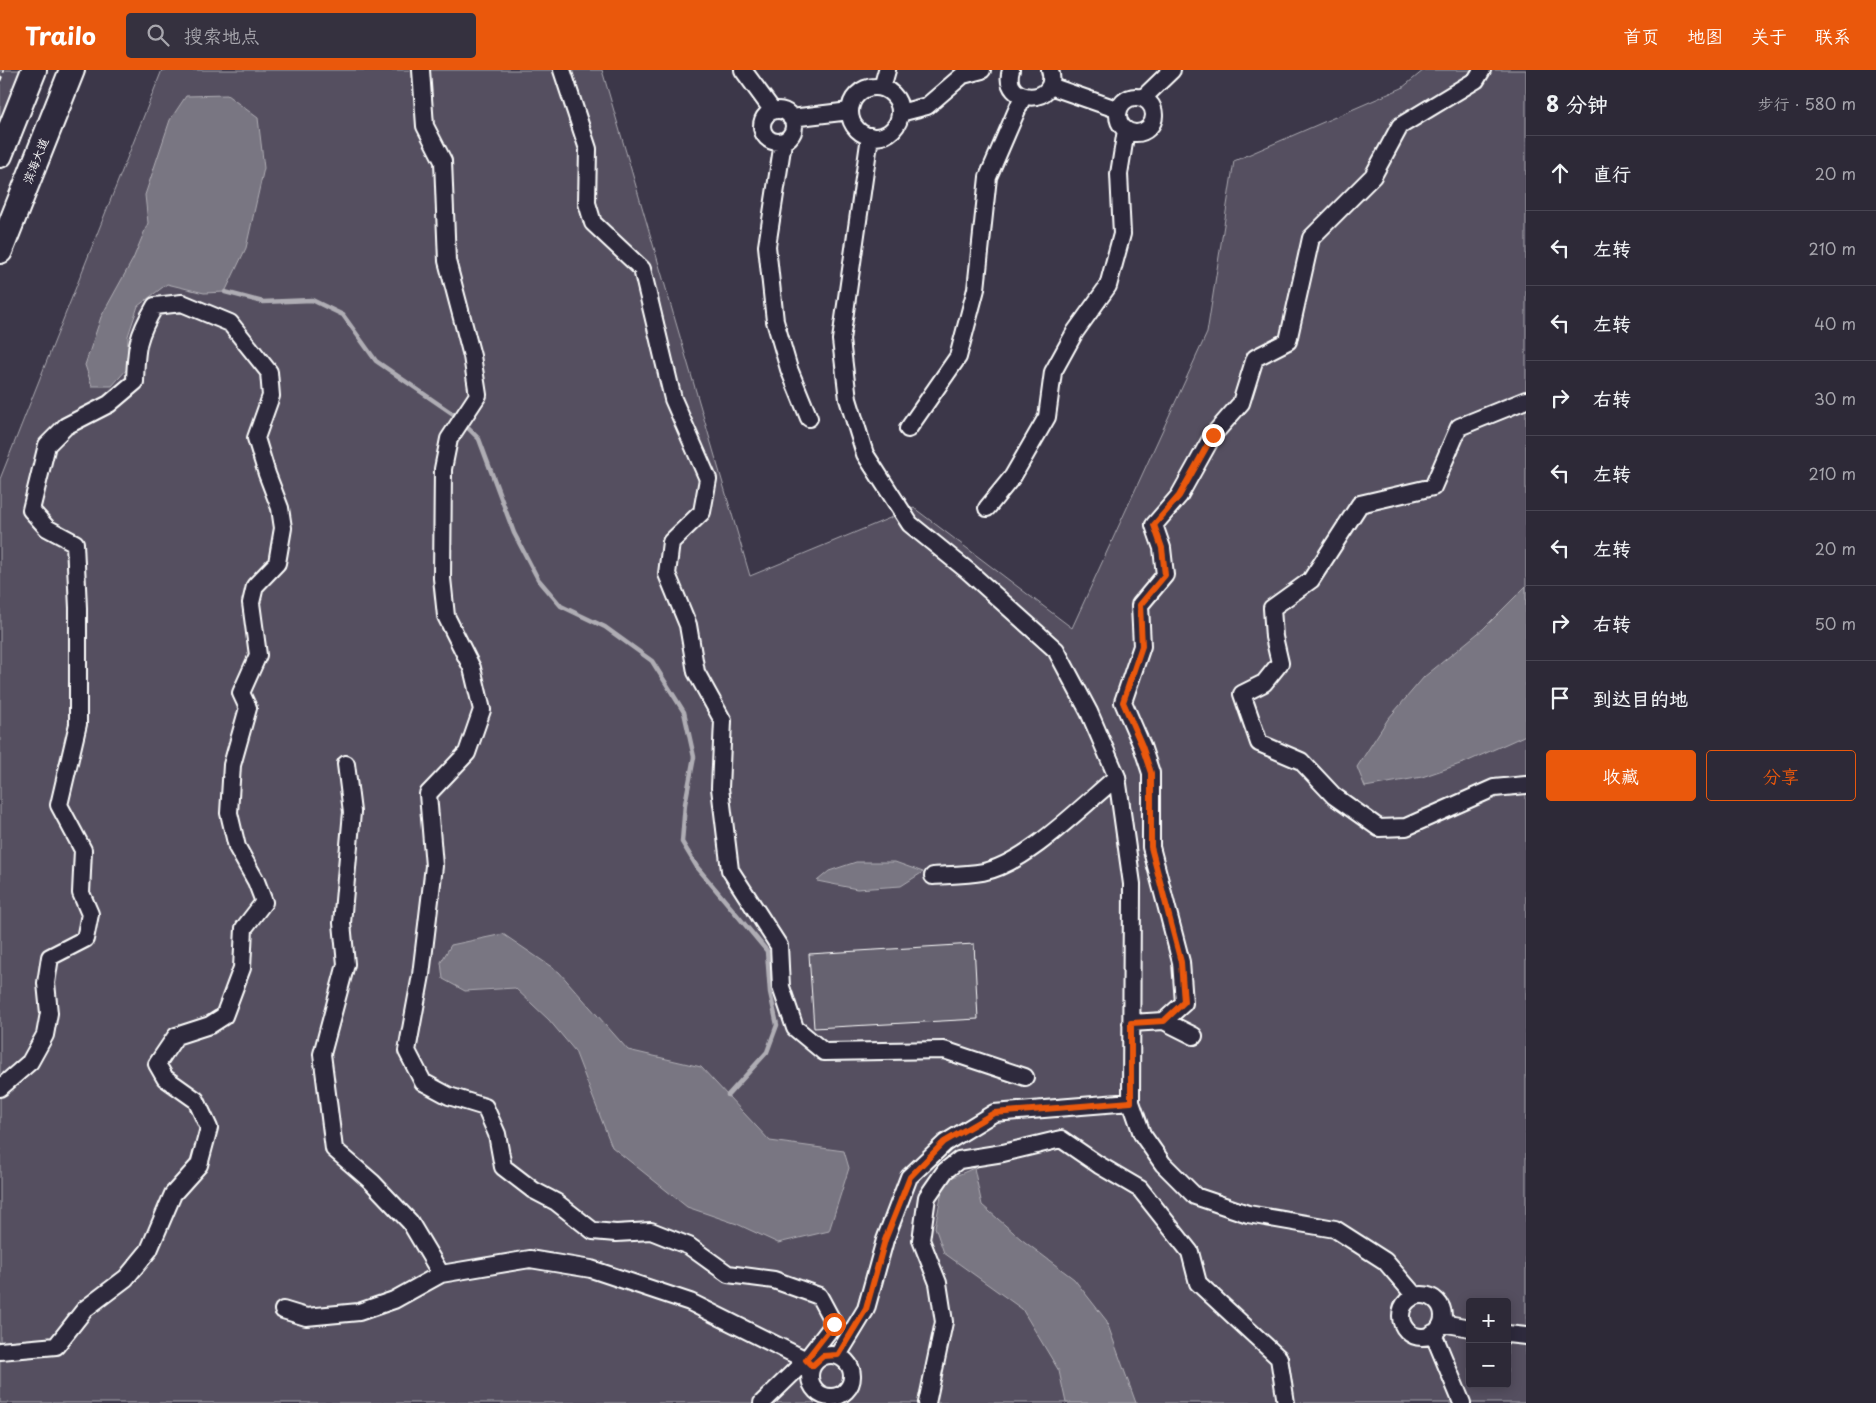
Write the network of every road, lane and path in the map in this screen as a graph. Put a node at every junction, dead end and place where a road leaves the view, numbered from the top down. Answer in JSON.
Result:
{"nodes":[{"id":1,"x":4,"y":70,"type":"edge"},
{"id":2,"x":34,"y":70,"type":"edge"},
{"id":3,"x":72,"y":70,"type":"edge"},
{"id":4,"x":421,"y":70,"type":"edge"},
{"id":5,"x":562,"y":70,"type":"edge"},
{"id":6,"x":743,"y":70,"type":"edge"},
{"id":7,"x":887,"y":70,"type":"edge"},
{"id":8,"x":982,"y":70,"type":"edge"},
{"id":9,"x":1012,"y":70,"type":"edge"},
{"id":10,"x":1172,"y":70,"type":"edge"},
{"id":11,"x":1482,"y":70,"type":"edge"},
{"id":12,"x":1050,"y":78,"type":"edge"},
{"id":13,"x":0,"y":81,"type":"edge"},
{"id":14,"x":882,"y":88,"type":"junction"},
{"id":15,"x":1023,"y":96,"type":"junction"},
{"id":16,"x":1143,"y":98,"type":"junction"},
{"id":17,"x":1119,"y":110,"type":"junction"},
{"id":18,"x":773,"y":111,"type":"junction"},
{"id":19,"x":850,"y":111,"type":"junction"},
{"id":20,"x":900,"y":113,"type":"junction"},
{"id":21,"x":791,"y":118,"type":"junction"},
{"id":22,"x":1126,"y":130,"type":"junction"},
{"id":23,"x":870,"y":136,"type":"junction"},
{"id":24,"x":783,"y":142,"type":"junction"},
{"id":25,"x":0,"y":155,"type":"edge"},
{"id":26,"x":0,"y":252,"type":"edge"},
{"id":27,"x":1526,"y":400,"type":"edge"},
{"id":28,"x":809,"y":418,"type":"dead end"},
{"id":29,"x":908,"y":429,"type":"dead end"},
{"id":30,"x":987,"y":508,"type":"dead end"},
{"id":31,"x":346,"y":764,"type":"dead end"},
{"id":32,"x":1117,"y":777,"type":"junction"},
{"id":33,"x":1526,"y":785,"type":"edge"},
{"id":34,"x":933,"y":876,"type":"dead end"},
{"id":35,"x":1164,"y":1021,"type":"junction"},
{"id":36,"x":1131,"y":1023,"type":"junction"},
{"id":37,"x":1194,"y":1036,"type":"dead end"},
{"id":38,"x":1026,"y":1077,"type":"dead end"},
{"id":39,"x":0,"y":1088,"type":"edge"},
{"id":40,"x":1131,"y":1102,"type":"junction"},
{"id":41,"x":441,"y":1274,"type":"junction"},
{"id":42,"x":1415,"y":1296,"type":"junction"},
{"id":43,"x":283,"y":1310,"type":"dead end"},
{"id":44,"x":1437,"y":1328,"type":"junction"},
{"id":45,"x":1466,"y":1328,"type":"edge"},
{"id":46,"x":1511,"y":1334,"type":"edge"},
{"id":47,"x":1526,"y":1336,"type":"edge"},
{"id":48,"x":0,"y":1352,"type":"edge"},
{"id":49,"x":838,"y":1355,"type":"junction"},
{"id":50,"x":809,"y":1363,"type":"junction"},
{"id":51,"x":820,"y":1399,"type":"edge"},
{"id":52,"x":762,"y":1403,"type":"edge"},
{"id":53,"x":927,"y":1403,"type":"edge"},
{"id":54,"x":1286,"y":1403,"type":"edge"},
{"id":55,"x":1462,"y":1403,"type":"edge"}],
"edges":[{"from":1,"to":13,"type":"path"},
{"from":2,"to":25,"type":"highway"},
{"from":3,"to":26,"type":"highway","name":"滨海大道"},
{"from":4,"to":50,"type":"street"},
{"from":5,"to":38,"type":"street"},
{"from":6,"to":18,"type":"street"},
{"from":7,"to":14,"type":"street"},
{"from":8,"to":20,"type":"street"},
{"from":9,"to":15,"type":"street"},
{"from":10,"to":16,"type":"street"},
{"from":11,"to":35,"type":"street"},
{"from":12,"to":15,"type":"street"},
{"from":12,"to":17,"type":"street"},
{"from":14,"to":19,"type":"street"},
{"from":14,"to":20,"type":"street"},
{"from":15,"to":29,"type":"street"},
{"from":16,"to":17,"type":"street"},
{"from":16,"to":22,"type":"street"},
{"from":17,"to":22,"type":"street"},
{"from":18,"to":21,"type":"street"},
{"from":18,"to":24,"type":"street"},
{"from":19,"to":21,"type":"street"},
{"from":19,"to":23,"type":"street"},
{"from":20,"to":23,"type":"street"},
{"from":21,"to":24,"type":"street"},
{"from":22,"to":30,"type":"street"},
{"from":23,"to":32,"type":"street"},
{"from":24,"to":28,"type":"street"},
{"from":27,"to":33,"type":"street"},
{"from":31,"to":41,"type":"street"},
{"from":32,"to":34,"type":"street"},
{"from":32,"to":36,"type":"street"},
{"from":35,"to":36,"type":"street"},
{"from":35,"to":37,"type":"street"},
{"from":36,"to":40,"type":"street"},
{"from":39,"to":48,"type":"street"},
{"from":40,"to":42,"type":"street"},
{"from":40,"to":49,"type":"street"},
{"from":41,"to":43,"type":"street"},
{"from":41,"to":50,"type":"street"},
{"from":42,"to":44,"type":"street"},
{"from":42,"to":44,"type":"street"},
{"from":44,"to":45,"type":"street"},
{"from":44,"to":55,"type":"street"},
{"from":46,"to":47,"type":"street"},
{"from":49,"to":50,"type":"street"},
{"from":49,"to":51,"type":"street"},
{"from":50,"to":51,"type":"street"},
{"from":50,"to":52,"type":"street"},
{"from":53,"to":54,"type":"street"}]}
